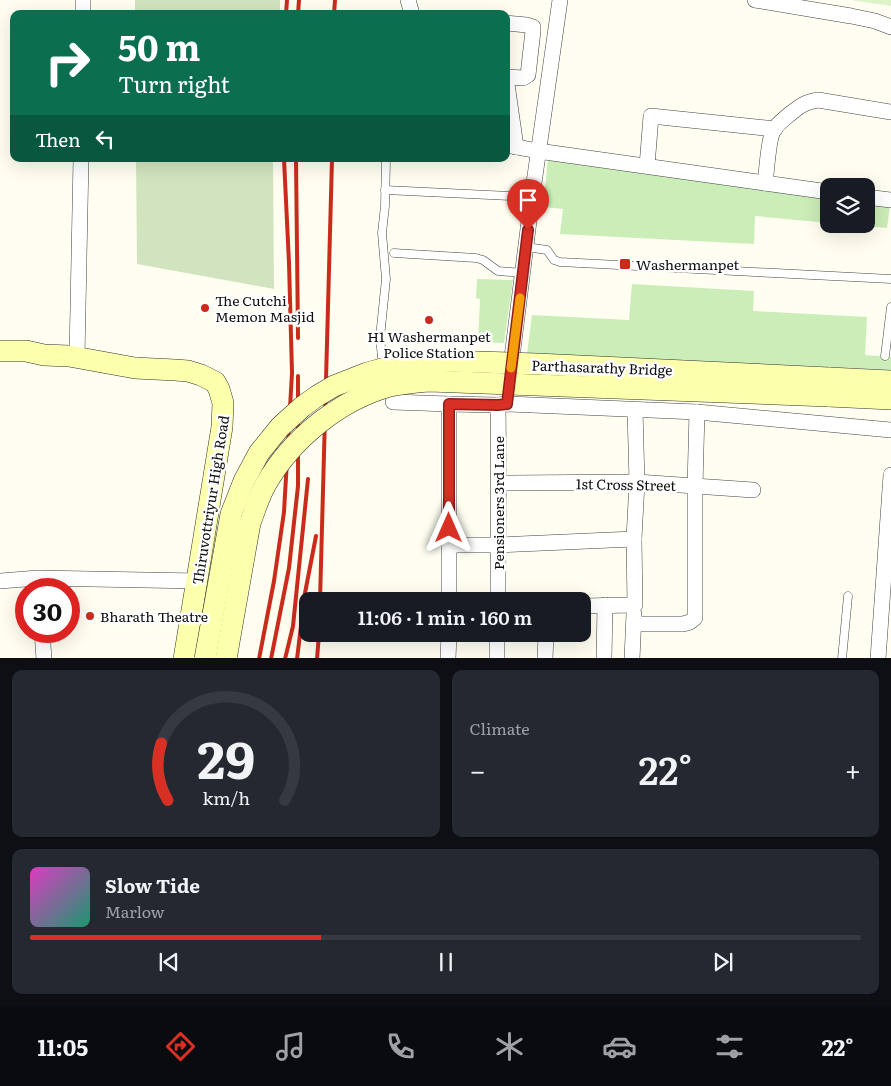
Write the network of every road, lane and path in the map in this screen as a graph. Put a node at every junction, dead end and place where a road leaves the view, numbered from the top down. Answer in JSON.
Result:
{"nodes":[{"id":1,"x":560,"y":0,"type":"edge"},
{"id":2,"x":755,"y":0,"type":"edge"},
{"id":3,"x":510,"y":23,"type":"edge"},
{"id":4,"x":891,"y":27,"type":"edge"},
{"id":5,"x":510,"y":77,"type":"edge"},
{"id":6,"x":891,"y":112,"type":"edge"},
{"id":7,"x":775,"y":128,"type":"junction"},
{"id":8,"x":510,"y":132,"type":"edge"},
{"id":9,"x":511,"y":146,"type":"edge"},
{"id":10,"x":538,"y":151,"type":"junction"},
{"id":11,"x":80,"y":162,"type":"edge"},
{"id":12,"x":386,"y":162,"type":"edge"},
{"id":13,"x":647,"y":166,"type":"junction"},
{"id":14,"x":765,"y":183,"type":"junction"},
{"id":15,"x":386,"y":190,"type":"junction"},
{"id":16,"x":820,"y":191,"type":"edge"},
{"id":17,"x":532,"y":197,"type":"junction"},
{"id":18,"x":875,"y":198,"type":"edge"},
{"id":19,"x":891,"y":200,"type":"edge"},
{"id":20,"x":526,"y":247,"type":"junction"},
{"id":21,"x":394,"y":253,"type":"dead end"},
{"id":22,"x":523,"y":273,"type":"junction"},
{"id":23,"x":891,"y":278,"type":"edge"},
{"id":24,"x":891,"y":307,"type":"edge"},
{"id":25,"x":0,"y":351,"type":"edge"},
{"id":26,"x":885,"y":356,"type":"dead end"},
{"id":27,"x":77,"y":358,"type":"junction"},
{"id":28,"x":891,"y":381,"type":"edge"},
{"id":29,"x":828,"y":387,"type":"junction"},
{"id":30,"x":891,"y":400,"type":"edge"},
{"id":31,"x":394,"y":402,"type":"joint"},
{"id":32,"x":449,"y":404,"type":"junction"},
{"id":33,"x":503,"y":405,"type":"junction"},
{"id":34,"x":635,"y":410,"type":"junction"},
{"id":35,"x":697,"y":412,"type":"junction"},
{"id":36,"x":891,"y":430,"type":"edge"},
{"id":37,"x":891,"y":475,"type":"edge"},
{"id":38,"x":637,"y":482,"type":"junction"},
{"id":39,"x":499,"y":483,"type":"junction"},
{"id":40,"x":695,"y":486,"type":"junction"},
{"id":41,"x":753,"y":490,"type":"dead end"},
{"id":42,"x":634,"y":539,"type":"junction"},
{"id":43,"x":449,"y":545,"type":"junction"},
{"id":44,"x":498,"y":545,"type":"junction"},
{"id":45,"x":0,"y":581,"type":"edge"},
{"id":46,"x":198,"y":581,"type":"junction"},
{"id":47,"x":15,"y":582,"type":"edge"},
{"id":48,"x":80,"y":582,"type":"edge"},
{"id":49,"x":449,"y":592,"type":"edge"},
{"id":50,"x":498,"y":592,"type":"edge"},
{"id":51,"x":848,"y":596,"type":"dead end"},
{"id":52,"x":605,"y":605,"type":"junction"},
{"id":53,"x":635,"y":605,"type":"junction"},
{"id":54,"x":591,"y":606,"type":"edge"},
{"id":55,"x":634,"y":624,"type":"junction"},
{"id":56,"x":448,"y":642,"type":"edge"},
{"id":57,"x":497,"y":642,"type":"edge"},
{"id":58,"x":546,"y":642,"type":"edge"},
{"id":59,"x":43,"y":643,"type":"edge"},
{"id":60,"x":883,"y":650,"type":"edge"},
{"id":61,"x":44,"y":658,"type":"edge"},
{"id":62,"x":184,"y":658,"type":"edge"},
{"id":63,"x":205,"y":658,"type":"edge"},
{"id":64,"x":226,"y":658,"type":"edge"},
{"id":65,"x":448,"y":658,"type":"edge"},
{"id":66,"x":497,"y":658,"type":"edge"},
{"id":67,"x":545,"y":658,"type":"edge"},
{"id":68,"x":604,"y":658,"type":"edge"},
{"id":69,"x":632,"y":658,"type":"edge"},
{"id":70,"x":842,"y":658,"type":"edge"}],
"edges":[{"from":1,"to":10,"type":"street","name":"Pensioners 3rd Lane"},
{"from":2,"to":4,"type":"street"},
{"from":3,"to":5,"type":"street"},
{"from":6,"to":7,"type":"street"},
{"from":7,"to":13,"type":"street"},
{"from":7,"to":14,"type":"street"},
{"from":8,"to":9,"type":"street"},
{"from":9,"to":10,"type":"street"},
{"from":10,"to":13,"type":"street"},
{"from":10,"to":17,"type":"street","name":"Pensioners 3rd Lane"},
{"from":11,"to":27,"type":"street"},
{"from":12,"to":15,"type":"lane"},
{"from":13,"to":14,"type":"street"},
{"from":14,"to":16,"type":"street"},
{"from":15,"to":17,"type":"lane"},
{"from":15,"to":31,"type":"lane"},
{"from":17,"to":20,"type":"street","name":"Pensioners 3rd Lane"},
{"from":18,"to":19,"type":"street"},
{"from":20,"to":22,"type":"street","name":"Pensioners 3rd Lane"},
{"from":20,"to":23,"type":"lane"},
{"from":21,"to":22,"type":"lane"},
{"from":22,"to":33,"type":"street","name":"Pensioners 3rd Lane"},
{"from":24,"to":26,"type":"lane"},
{"from":25,"to":27,"type":"main road","name":"Thiruvottriyur High Road"},
{"from":27,"to":46,"type":"main road","name":"Thiruvottriyur High Road"},
{"from":28,"to":29,"type":"main road"},
{"from":29,"to":30,"type":"main road"},
{"from":29,"to":63,"type":"main road","name":"Parthasarathy Bridge","bridge":true},
{"from":29,"to":64,"type":"main road","name":"Parthasarathy Bridge","bridge":true},
{"from":31,"to":32,"type":"street"},
{"from":32,"to":33,"type":"street"},
{"from":32,"to":43,"type":"street"},
{"from":33,"to":34,"type":"street"},
{"from":33,"to":39,"type":"street","name":"Pensioners 3rd Lane"},
{"from":34,"to":35,"type":"street"},
{"from":34,"to":38,"type":"street"},
{"from":35,"to":36,"type":"street"},
{"from":35,"to":40,"type":"street"},
{"from":37,"to":60,"type":"street"},
{"from":38,"to":39,"type":"street","name":"1st Cross Street"},
{"from":38,"to":40,"type":"street","name":"1st Cross Street"},
{"from":38,"to":42,"type":"street"},
{"from":39,"to":44,"type":"street","name":"Pensioners 3rd Lane"},
{"from":40,"to":41,"type":"street","name":"1st Cross Street"},
{"from":40,"to":55,"type":"street"},
{"from":42,"to":44,"type":"street"},
{"from":42,"to":53,"type":"street"},
{"from":43,"to":44,"type":"street"},
{"from":43,"to":49,"type":"street"},
{"from":44,"to":50,"type":"street","name":"Pensioners 3rd Lane"},
{"from":45,"to":47,"type":"street"},
{"from":46,"to":48,"type":"street"},
{"from":46,"to":62,"type":"main road","name":"Thiruvottriyur High Road"},
{"from":51,"to":70,"type":"lane"},
{"from":52,"to":53,"type":"street"},
{"from":52,"to":54,"type":"street"},
{"from":52,"to":68,"type":"street"},
{"from":53,"to":55,"type":"street"},
{"from":55,"to":69,"type":"street"},
{"from":56,"to":65,"type":"street"},
{"from":57,"to":66,"type":"street"},
{"from":58,"to":67,"type":"street"},
{"from":59,"to":61,"type":"street"}]}
